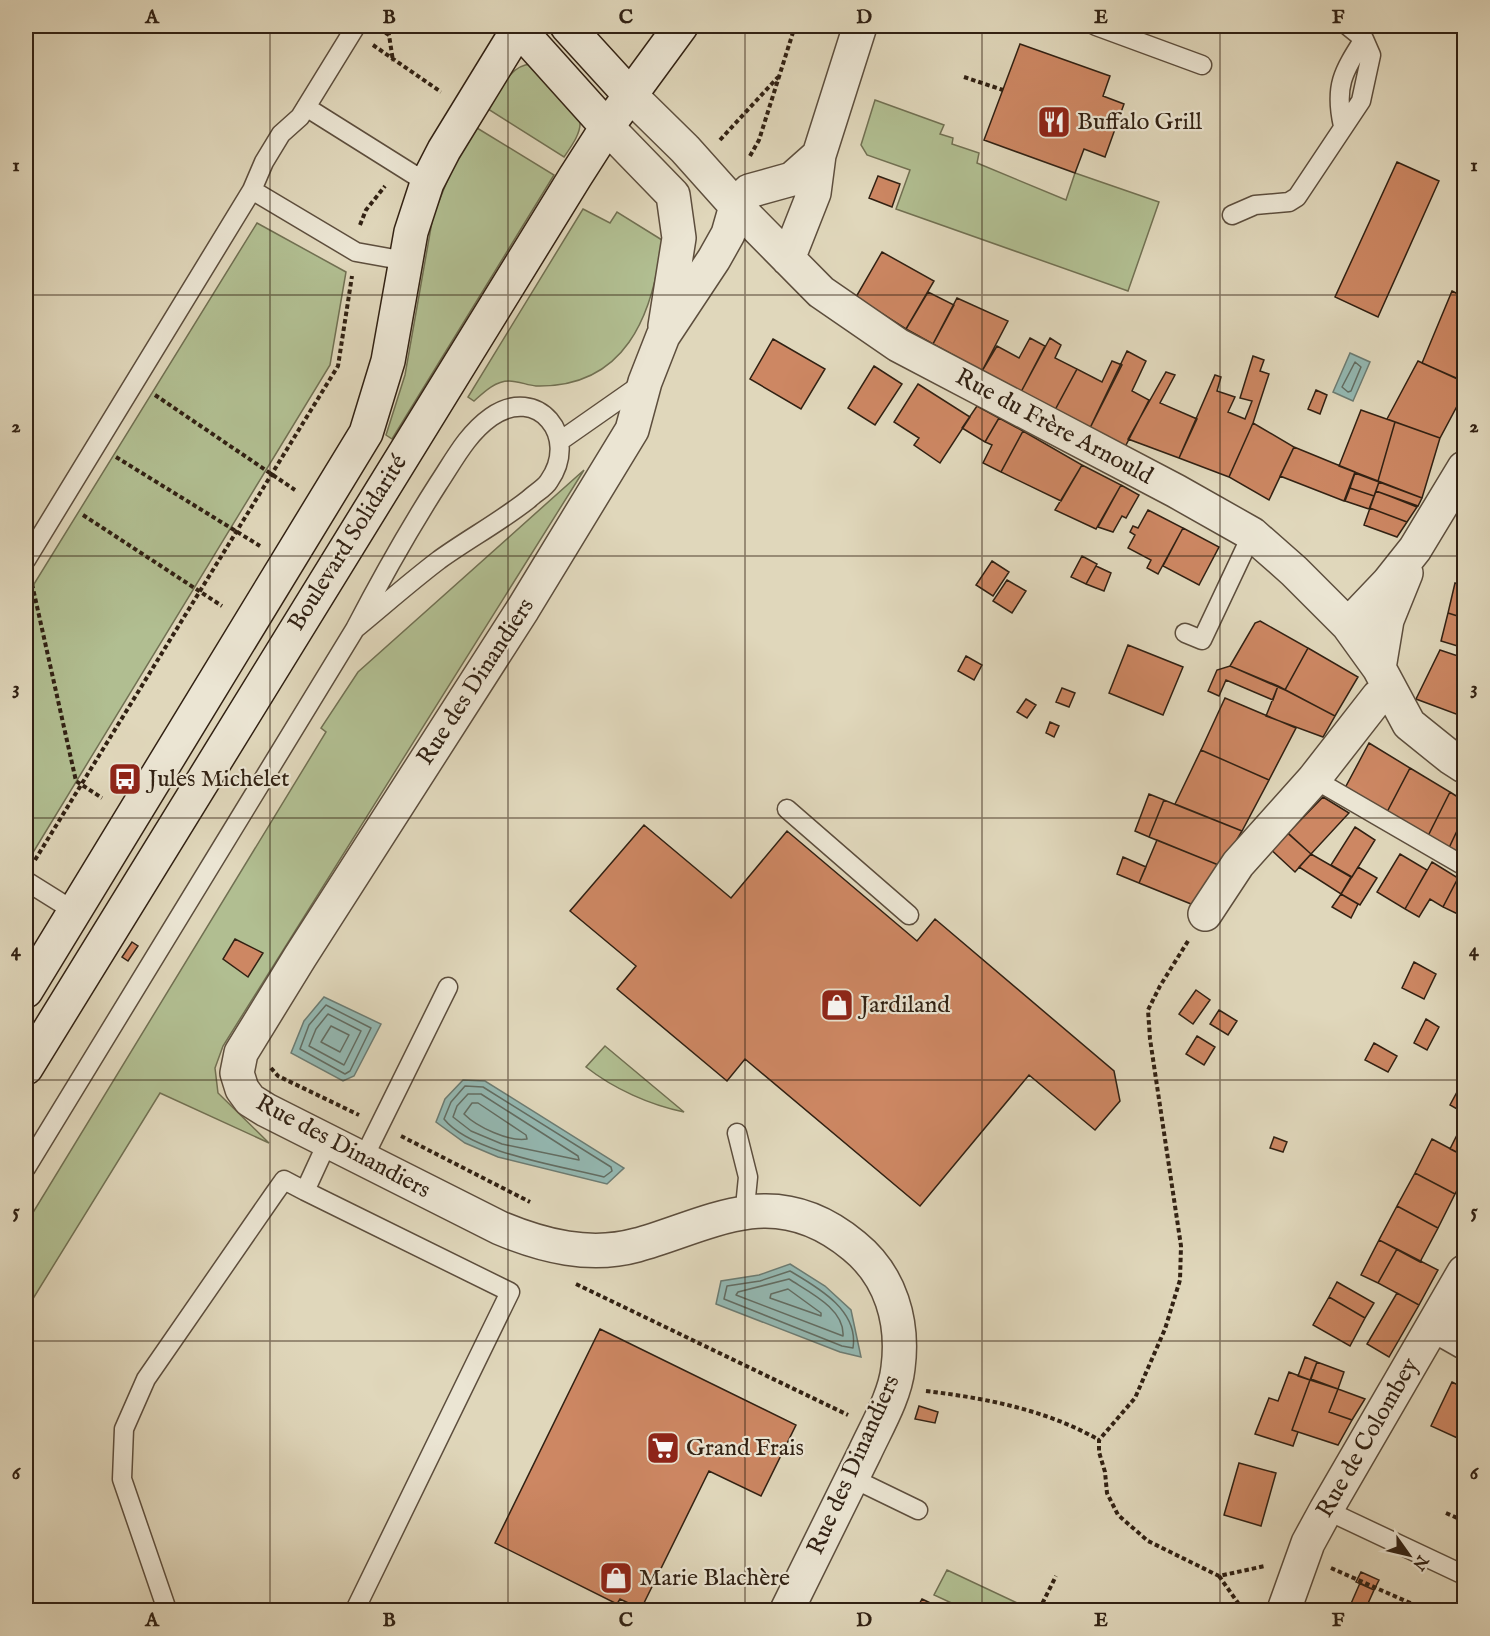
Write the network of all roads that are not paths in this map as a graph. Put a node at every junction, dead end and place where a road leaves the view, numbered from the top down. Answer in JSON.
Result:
{"nodes":[{"id":1,"x":357,"y":26,"type":"edge"},
{"id":2,"x":518,"y":26,"type":"edge"},
{"id":3,"x":567,"y":26,"type":"edge"},
{"id":4,"x":681,"y":26,"type":"edge"},
{"id":5,"x":860,"y":26,"type":"edge"},
{"id":6,"x":1096,"y":26,"type":"edge"},
{"id":7,"x":1348,"y":26,"type":"edge"},
{"id":8,"x":1202,"y":65,"type":"dead end"},
{"id":9,"x":630,"y":95,"type":"junction"},
{"id":10,"x":306,"y":107,"type":"junction"},
{"id":11,"x":607,"y":127,"type":"junction"},
{"id":12,"x":819,"y":155,"type":"junction"},
{"id":13,"x":428,"y":183,"type":"junction"},
{"id":14,"x":254,"y":185,"type":"junction"},
{"id":15,"x":736,"y":206,"type":"junction"},
{"id":16,"x":1232,"y":215,"type":"dead end"},
{"id":17,"x":788,"y":259,"type":"junction"},
{"id":18,"x":406,"y":261,"type":"junction"},
{"id":19,"x":663,"y":336,"type":"junction"},
{"id":20,"x":645,"y":382,"type":"junction"},
{"id":21,"x":560,"y":441,"type":"junction"},
{"id":22,"x":1464,"y":468,"type":"edge"},
{"id":23,"x":1252,"y":534,"type":"junction"},
{"id":24,"x":1415,"y":549,"type":"junction"},
{"id":25,"x":26,"y":560,"type":"edge"},
{"id":26,"x":1348,"y":625,"type":"junction"},
{"id":27,"x":355,"y":629,"type":"junction"},
{"id":28,"x":1185,"y":633,"type":"dead end"},
{"id":29,"x":1384,"y":679,"type":"junction"},
{"id":30,"x":1464,"y":766,"type":"edge"},
{"id":31,"x":1314,"y":779,"type":"junction"},
{"id":32,"x":787,"y":809,"type":"dead end"},
{"id":33,"x":1464,"y":866,"type":"edge"},
{"id":34,"x":29,"y":873,"type":"edge"},
{"id":35,"x":75,"y":911,"type":"junction"},
{"id":36,"x":1205,"y":914,"type":"road end"},
{"id":37,"x":909,"y":915,"type":"dead end"},
{"id":38,"x":448,"y":987,"type":"dead end"},
{"id":39,"x":26,"y":991,"type":"edge"},
{"id":40,"x":26,"y":1068,"type":"edge"},
{"id":41,"x":737,"y":1133,"type":"dead end"},
{"id":42,"x":328,"y":1141,"type":"junction"},
{"id":43,"x":363,"y":1159,"type":"junction"},
{"id":44,"x":26,"y":1168,"type":"edge"},
{"id":45,"x":305,"y":1191,"type":"junction"},
{"id":46,"x":750,"y":1212,"type":"junction"},
{"id":47,"x":1464,"y":1272,"type":"edge"},
{"id":48,"x":1434,"y":1325,"type":"junction"},
{"id":49,"x":1464,"y":1342,"type":"edge"},
{"id":50,"x":852,"y":1478,"type":"junction"},
{"id":51,"x":918,"y":1510,"type":"dead end"},
{"id":52,"x":1326,"y":1510,"type":"junction"},
{"id":53,"x":1464,"y":1575,"type":"edge"},
{"id":54,"x":167,"y":1611,"type":"edge"},
{"id":55,"x":355,"y":1611,"type":"edge"},
{"id":56,"x":787,"y":1611,"type":"edge"},
{"id":57,"x":1284,"y":1611,"type":"edge"}],
"edges":[{"from":1,"to":10,"type":"lane"},
{"from":2,"to":11,"type":"street","name":"Rue des Dinandiers"},
{"from":2,"to":13,"type":"street","name":"Boulevard Solidarité"},
{"from":3,"to":9,"type":"street","name":"Rue du Frère Arnould"},
{"from":4,"to":9,"type":"street","name":"Boulevard Solidarité"},
{"from":5,"to":12,"type":"street"},
{"from":6,"to":8,"type":"lane"},
{"from":7,"to":16,"type":"lane"},
{"from":9,"to":11,"type":"street","name":"Boulevard Solidarité"},
{"from":9,"to":15,"type":"street","name":"Rue du Frère Arnould"},
{"from":10,"to":13,"type":"lane"},
{"from":10,"to":14,"type":"lane"},
{"from":11,"to":19,"type":"street","name":"Rue des Dinandiers"},
{"from":11,"to":40,"type":"street","name":"Boulevard Solidarité"},
{"from":12,"to":15,"type":"street"},
{"from":12,"to":17,"type":"street"},
{"from":13,"to":18,"type":"street","name":"Boulevard Solidarité"},
{"from":14,"to":18,"type":"lane"},
{"from":14,"to":25,"type":"lane"},
{"from":15,"to":17,"type":"street","name":"Rue du Frère Arnould"},
{"from":15,"to":19,"type":"street","name":"Rue des Dinandiers"},
{"from":17,"to":23,"type":"street","name":"Rue du Frère Arnould"},
{"from":18,"to":35,"type":"street","name":"Boulevard Solidarité"},
{"from":19,"to":20,"type":"street","name":"Rue des Dinandiers"},
{"from":20,"to":21,"type":"lane"},
{"from":20,"to":42,"type":"street","name":"Rue des Dinandiers"},
{"from":21,"to":27,"type":"lane"},
{"from":21,"to":27,"type":"lane"},
{"from":22,"to":24,"type":"street"},
{"from":23,"to":26,"type":"street","name":"Rue du Frère Arnould"},
{"from":23,"to":28,"type":"lane"},
{"from":24,"to":26,"type":"street"},
{"from":24,"to":29,"type":"street"},
{"from":26,"to":29,"type":"street","name":"Rue du Frère Arnould"},
{"from":27,"to":44,"type":"lane"},
{"from":29,"to":30,"type":"street","name":"Rue du Frère Arnould"},
{"from":29,"to":31,"type":"street"},
{"from":31,"to":33,"type":"lane"},
{"from":31,"to":36,"type":"street"},
{"from":32,"to":37,"type":"lane"},
{"from":34,"to":35,"type":"lane"},
{"from":35,"to":39,"type":"street","name":"Boulevard Solidarité"},
{"from":38,"to":43,"type":"lane"},
{"from":41,"to":46,"type":"lane"},
{"from":42,"to":43,"type":"street","name":"Rue des Dinandiers"},
{"from":42,"to":45,"type":"lane"},
{"from":43,"to":46,"type":"street","name":"Rue des Dinandiers"},
{"from":45,"to":54,"type":"lane"},
{"from":45,"to":55,"type":"lane"},
{"from":46,"to":50,"type":"street","name":"Rue des Dinandiers"},
{"from":47,"to":48,"type":"street","name":"Rue de Colombey"},
{"from":48,"to":49,"type":"street"},
{"from":48,"to":52,"type":"street","name":"Rue de Colombey"},
{"from":50,"to":51,"type":"lane"},
{"from":50,"to":56,"type":"street","name":"Rue des Dinandiers"},
{"from":52,"to":53,"type":"lane"},
{"from":52,"to":57,"type":"street","name":"Rue de Colombey"}]}
